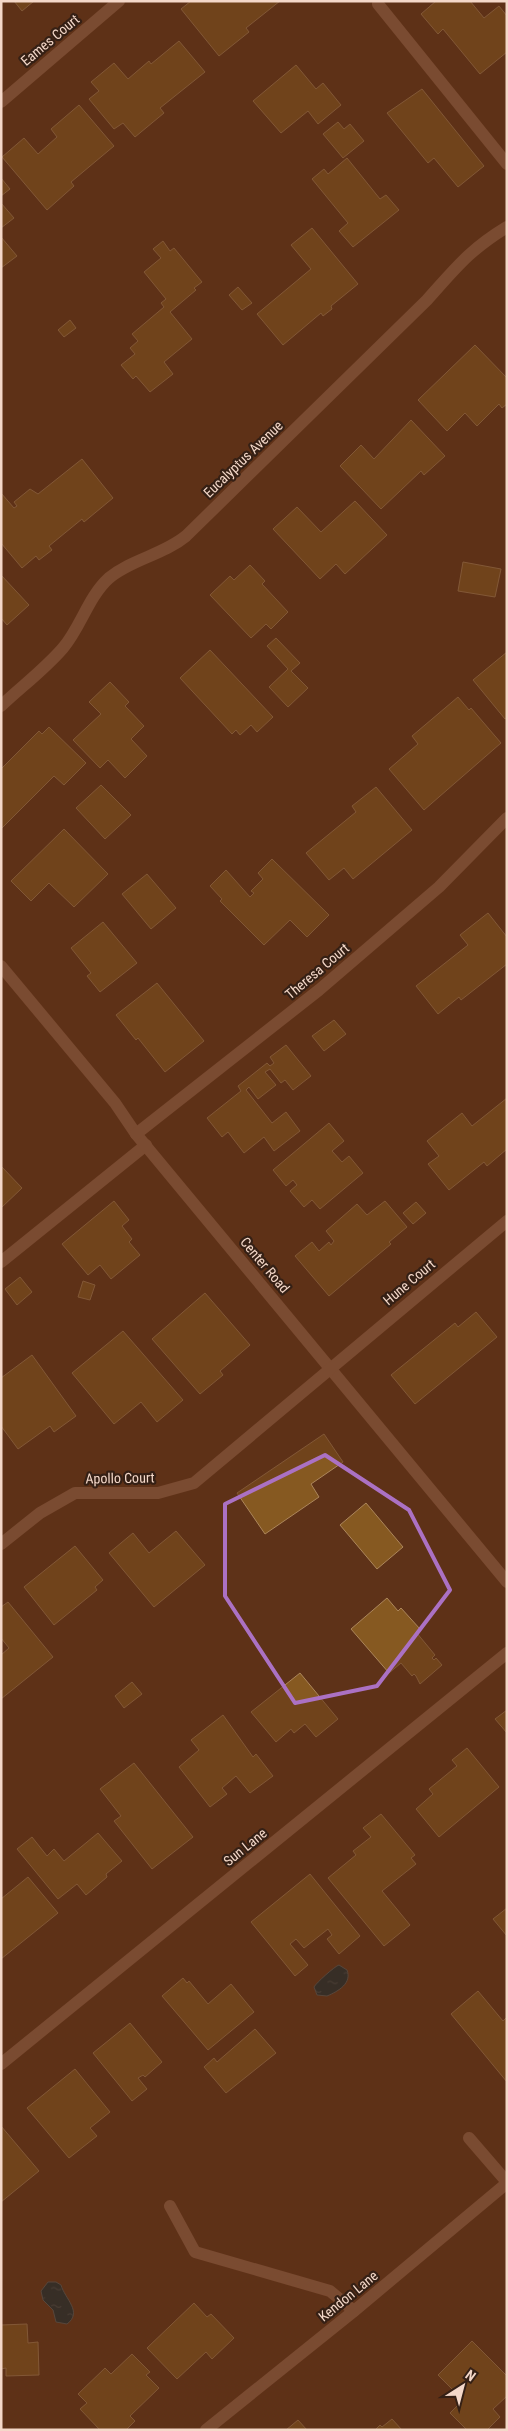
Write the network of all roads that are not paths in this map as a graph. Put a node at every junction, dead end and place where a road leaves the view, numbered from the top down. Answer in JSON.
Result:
{"nodes":[{"id":1,"x":119,"y":1,"type":"edge"},
{"id":2,"x":378,"y":4,"type":"dead end"},
{"id":3,"x":1,"y":102,"type":"edge"},
{"id":4,"x":507,"y":164,"type":"edge"},
{"id":5,"x":507,"y":227,"type":"edge"},
{"id":6,"x":1,"y":706,"type":"edge"},
{"id":7,"x":507,"y":818,"type":"edge"},
{"id":8,"x":1,"y":966,"type":"edge"},
{"id":9,"x":136,"y":1134,"type":"junction"},
{"id":10,"x":146,"y":1145,"type":"junction"},
{"id":11,"x":507,"y":1221,"type":"edge"},
{"id":12,"x":1,"y":1262,"type":"edge"},
{"id":13,"x":332,"y":1368,"type":"junction"},
{"id":14,"x":1,"y":1544,"type":"edge"},
{"id":15,"x":507,"y":1582,"type":"edge"},
{"id":16,"x":507,"y":1653,"type":"edge"},
{"id":17,"x":1,"y":2064,"type":"edge"},
{"id":18,"x":469,"y":2138,"type":"dead end"},
{"id":19,"x":507,"y":2183,"type":"edge"},
{"id":20,"x":170,"y":2206,"type":"dead end"},
{"id":21,"x":354,"y":2311,"type":"junction"},
{"id":22,"x":206,"y":2430,"type":"edge"}],
"edges":[{"from":1,"to":3,"type":"street","name":"Eames Court"},
{"from":2,"to":4,"type":"street"},
{"from":5,"to":6,"type":"street","name":"Eucalyptus Avenue"},
{"from":7,"to":9,"type":"street","name":"Theresa Court"},
{"from":8,"to":9,"type":"street","name":"Center Road"},
{"from":9,"to":10,"type":"street","name":"Center Road"},
{"from":10,"to":12,"type":"street"},
{"from":10,"to":13,"type":"street","name":"Center Road"},
{"from":11,"to":13,"type":"street","name":"Hune Court"},
{"from":13,"to":14,"type":"street","name":"Apollo Court"},
{"from":13,"to":15,"type":"street","name":"Center Road"},
{"from":16,"to":17,"type":"street","name":"Sun Lane"},
{"from":18,"to":19,"type":"street"},
{"from":19,"to":21,"type":"street","name":"Kendon Lane"},
{"from":20,"to":21,"type":"street"},
{"from":21,"to":22,"type":"street","name":"Kendon Lane"}]}
